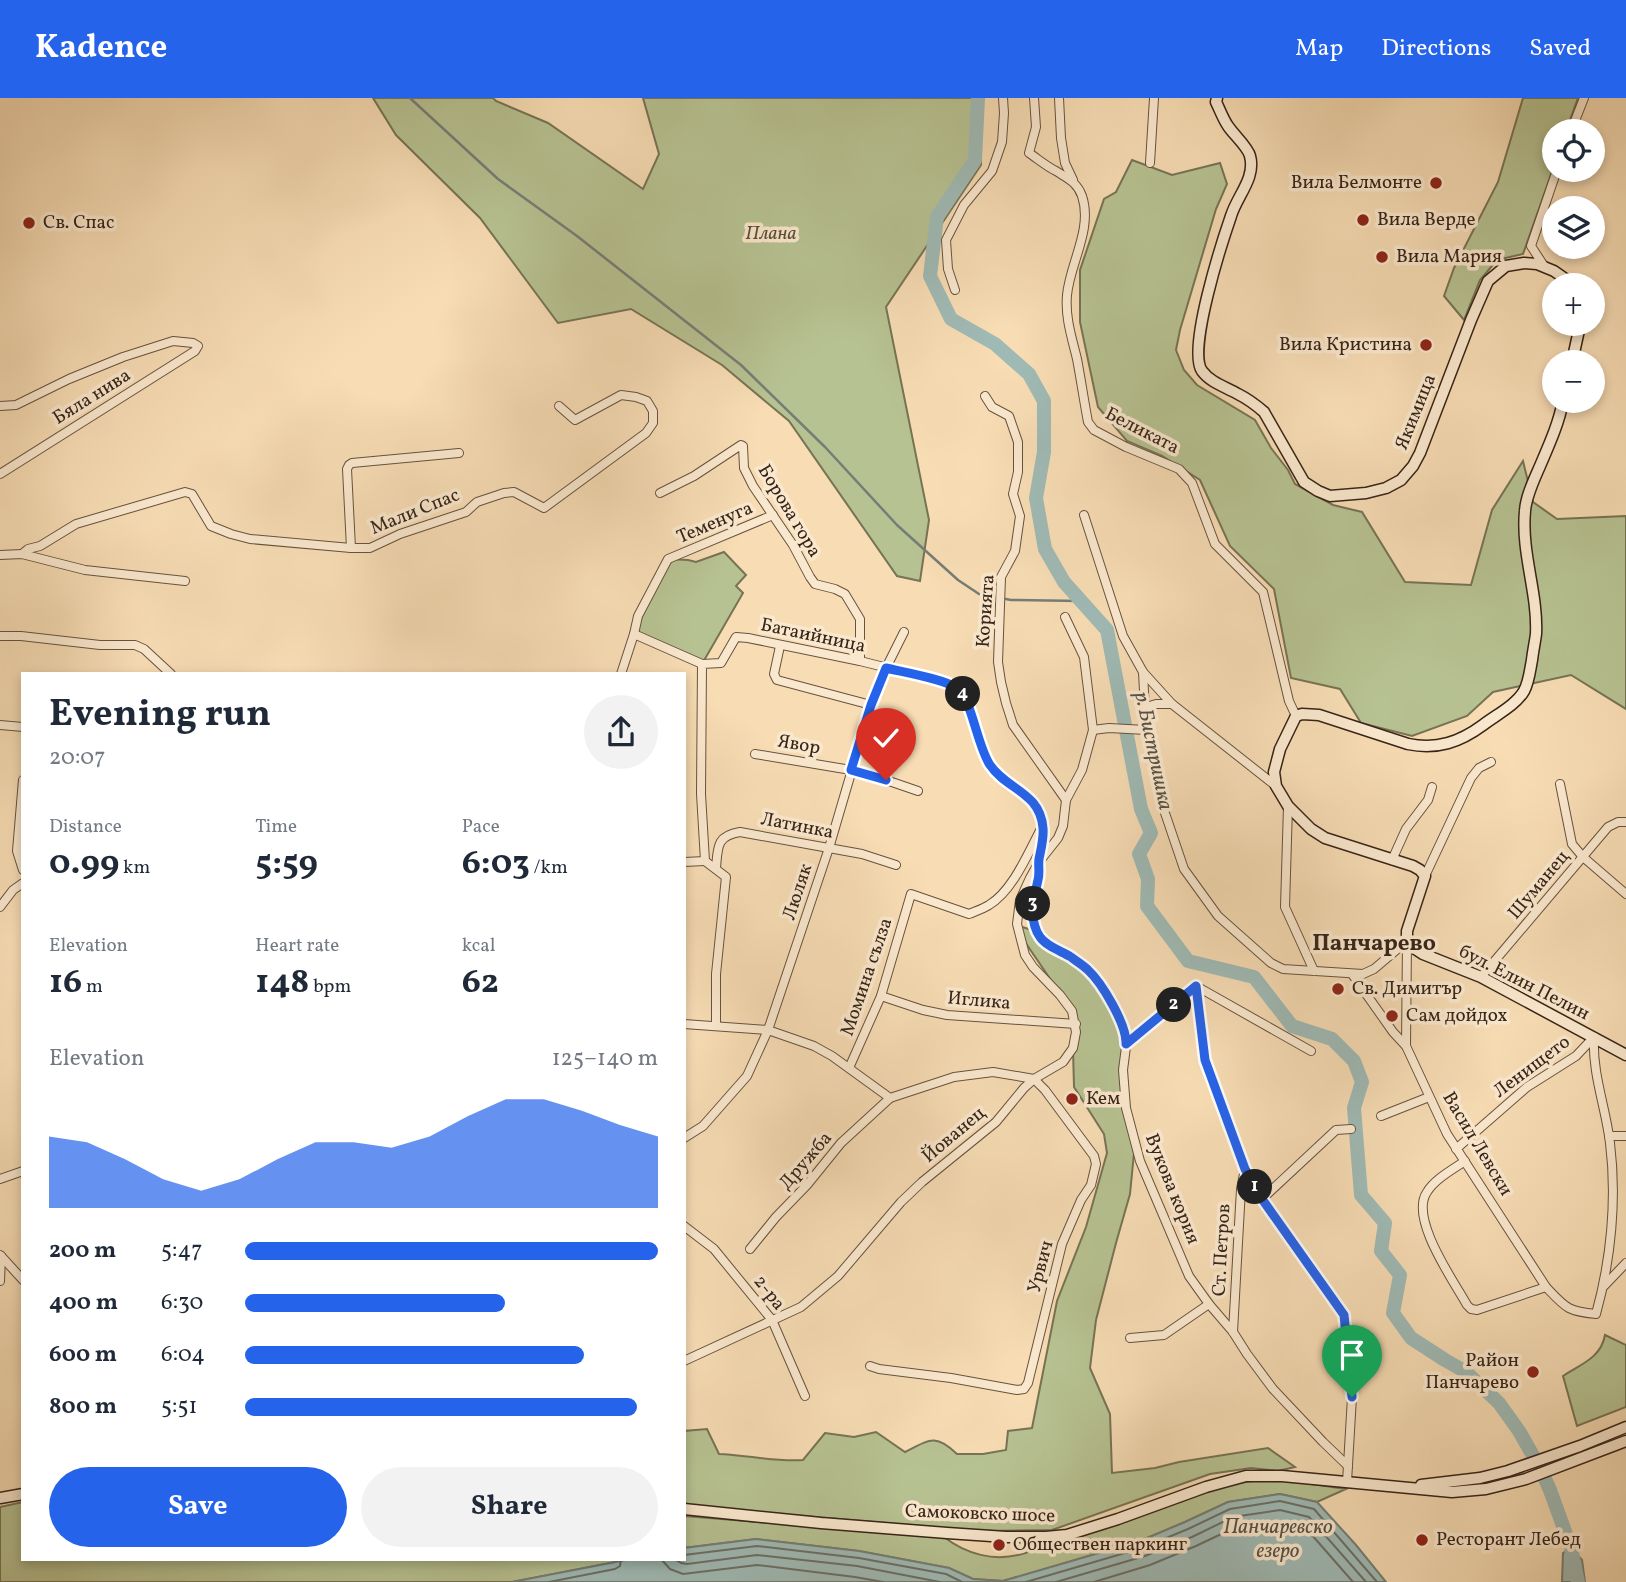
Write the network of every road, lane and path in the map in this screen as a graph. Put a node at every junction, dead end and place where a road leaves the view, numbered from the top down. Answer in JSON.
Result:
{"nodes":[{"id":1,"x":1003,"y":98,"type":"edge"},
{"id":2,"x":1034,"y":98,"type":"edge"},
{"id":3,"x":1059,"y":98,"type":"edge"},
{"id":4,"x":1154,"y":98,"type":"edge"},
{"id":5,"x":1217,"y":98,"type":"edge"},
{"id":6,"x":1584,"y":98,"type":"edge"},
{"id":7,"x":1576,"y":119,"type":"edge"},
{"id":8,"x":1150,"y":163,"type":"dead end"},
{"id":9,"x":1073,"y":180,"type":"junction"},
{"id":10,"x":1553,"y":182,"type":"edge"},
{"id":11,"x":1544,"y":266,"type":"junction"},
{"id":12,"x":1556,"y":273,"type":"edge"},
{"id":13,"x":955,"y":290,"type":"dead end"},
{"id":14,"x":985,"y":396,"type":"dead end"},
{"id":15,"x":0,"y":407,"type":"edge"},
{"id":16,"x":559,"y":407,"type":"dead end"},
{"id":17,"x":1560,"y":413,"type":"edge"},
{"id":18,"x":459,"y":453,"type":"dead end"},
{"id":19,"x":0,"y":474,"type":"edge"},
{"id":20,"x":660,"y":493,"type":"dead end"},
{"id":21,"x":1084,"y":515,"type":"dead end"},
{"id":22,"x":773,"y":516,"type":"junction"},
{"id":23,"x":351,"y":548,"type":"junction"},
{"id":24,"x":22,"y":554,"type":"junction"},
{"id":25,"x":0,"y":555,"type":"edge"},
{"id":26,"x":185,"y":581,"type":"dead end"},
{"id":27,"x":1065,"y":617,"type":"dead end"},
{"id":28,"x":904,"y":632,"type":"dead end"},
{"id":29,"x":634,"y":634,"type":"junction"},
{"id":30,"x":0,"y":636,"type":"edge"},
{"id":31,"x":780,"y":646,"type":"junction"},
{"id":32,"x":860,"y":661,"type":"junction"},
{"id":33,"x":702,"y":664,"type":"junction"},
{"id":34,"x":886,"y":668,"type":"junction"},
{"id":35,"x":169,"y":672,"type":"edge"},
{"id":36,"x":622,"y":672,"type":"edge"},
{"id":37,"x":1143,"y":672,"type":"junction"},
{"id":38,"x":1172,"y":704,"type":"junction"},
{"id":39,"x":871,"y":705,"type":"junction"},
{"id":40,"x":1146,"y":707,"type":"junction"},
{"id":41,"x":1296,"y":716,"type":"junction"},
{"id":42,"x":0,"y":725,"type":"edge"},
{"id":43,"x":21,"y":727,"type":"edge"},
{"id":44,"x":1093,"y":730,"type":"junction"},
{"id":45,"x":1146,"y":730,"type":"junction"},
{"id":46,"x":755,"y":754,"type":"dead end"},
{"id":47,"x":1491,"y":762,"type":"dead end"},
{"id":48,"x":851,"y":770,"type":"junction"},
{"id":49,"x":1560,"y":784,"type":"dead end"},
{"id":50,"x":1276,"y":786,"type":"junction"},
{"id":51,"x":1432,"y":787,"type":"dead end"},
{"id":52,"x":918,"y":791,"type":"dead end"},
{"id":53,"x":21,"y":800,"type":"edge"},
{"id":54,"x":1066,"y":800,"type":"junction"},
{"id":55,"x":1288,"y":806,"type":"junction"},
{"id":56,"x":1626,"y":822,"type":"edge"},
{"id":57,"x":1043,"y":825,"type":"junction"},
{"id":58,"x":829,"y":848,"type":"junction"},
{"id":59,"x":1583,"y":857,"type":"junction"},
{"id":60,"x":1392,"y":860,"type":"junction"},
{"id":61,"x":705,"y":861,"type":"junction"},
{"id":62,"x":686,"y":862,"type":"edge"},
{"id":63,"x":1039,"y":862,"type":"junction"},
{"id":64,"x":21,"y":865,"type":"edge"},
{"id":65,"x":896,"y":865,"type":"dead end"},
{"id":66,"x":716,"y":868,"type":"junction"},
{"id":67,"x":1425,"y":876,"type":"junction"},
{"id":68,"x":21,"y":884,"type":"edge"},
{"id":69,"x":1626,"y":894,"type":"edge"},
{"id":70,"x":0,"y":907,"type":"edge"},
{"id":71,"x":1408,"y":941,"type":"junction"},
{"id":72,"x":1314,"y":971,"type":"junction"},
{"id":73,"x":1352,"y":974,"type":"junction"},
{"id":74,"x":1481,"y":977,"type":"junction"},
{"id":75,"x":1196,"y":986,"type":"junction"},
{"id":76,"x":881,"y":996,"type":"junction"},
{"id":77,"x":686,"y":1024,"type":"edge"},
{"id":78,"x":1076,"y":1024,"type":"junction"},
{"id":79,"x":716,"y":1027,"type":"junction"},
{"id":80,"x":768,"y":1030,"type":"junction"},
{"id":81,"x":1594,"y":1037,"type":"junction"},
{"id":82,"x":1126,"y":1044,"type":"junction"},
{"id":83,"x":1406,"y":1046,"type":"junction"},
{"id":84,"x":1311,"y":1051,"type":"dead end"},
{"id":85,"x":1626,"y":1055,"type":"edge"},
{"id":86,"x":849,"y":1068,"type":"junction"},
{"id":87,"x":1034,"y":1079,"type":"junction"},
{"id":88,"x":1429,"y":1097,"type":"junction"},
{"id":89,"x":890,"y":1098,"type":"junction"},
{"id":90,"x":1381,"y":1116,"type":"dead end"},
{"id":91,"x":1351,"y":1129,"type":"dead end"},
{"id":92,"x":1609,"y":1136,"type":"junction"},
{"id":93,"x":1626,"y":1136,"type":"edge"},
{"id":94,"x":686,"y":1137,"type":"edge"},
{"id":95,"x":1456,"y":1149,"type":"junction"},
{"id":96,"x":1465,"y":1161,"type":"junction"},
{"id":97,"x":1245,"y":1169,"type":"junction"},
{"id":98,"x":21,"y":1172,"type":"edge"},
{"id":99,"x":0,"y":1179,"type":"edge"},
{"id":100,"x":1262,"y":1199,"type":"junction"},
{"id":101,"x":686,"y":1228,"type":"edge"},
{"id":102,"x":750,"y":1249,"type":"dead end"},
{"id":103,"x":1,"y":1256,"type":"edge"},
{"id":104,"x":1626,"y":1263,"type":"edge"},
{"id":105,"x":21,"y":1278,"type":"edge"},
{"id":106,"x":0,"y":1281,"type":"edge"},
{"id":107,"x":1546,"y":1287,"type":"junction"},
{"id":108,"x":1603,"y":1287,"type":"junction"},
{"id":109,"x":1209,"y":1304,"type":"junction"},
{"id":110,"x":772,"y":1320,"type":"junction"},
{"id":111,"x":1233,"y":1332,"type":"junction"},
{"id":112,"x":1130,"y":1338,"type":"dead end"},
{"id":113,"x":686,"y":1360,"type":"edge"},
{"id":114,"x":870,"y":1366,"type":"dead end"},
{"id":115,"x":805,"y":1396,"type":"dead end"},
{"id":116,"x":1626,"y":1427,"type":"edge"},
{"id":117,"x":1626,"y":1441,"type":"edge"},
{"id":118,"x":1348,"y":1466,"type":"junction"},
{"id":119,"x":1346,"y":1482,"type":"junction"},
{"id":120,"x":1392,"y":1487,"type":"junction"},
{"id":121,"x":21,"y":1494,"type":"edge"},
{"id":122,"x":0,"y":1498,"type":"edge"},
{"id":123,"x":686,"y":1509,"type":"edge"}],
"edges":[{"from":1,"to":13,"type":"street"},
{"from":2,"to":9,"type":"street"},
{"from":3,"to":9,"type":"street"},
{"from":4,"to":8,"type":"street"},
{"from":5,"to":11,"type":"street","name":"Якимица"},
{"from":6,"to":7,"type":"street"},
{"from":9,"to":41,"type":"street","name":"Беликата"},
{"from":10,"to":11,"type":"street"},
{"from":11,"to":12,"type":"street"},
{"from":14,"to":54,"type":"street","name":"Корията"},
{"from":15,"to":19,"type":"street","name":"Бяла нива"},
{"from":16,"to":23,"type":"street","name":"Мали Спас"},
{"from":17,"to":41,"type":"street"},
{"from":18,"to":23,"type":"street"},
{"from":20,"to":22,"type":"street","name":"Борова гора"},
{"from":21,"to":37,"type":"street"},
{"from":22,"to":29,"type":"street","name":"Теменуга"},
{"from":22,"to":32,"type":"street","name":"Борова гора"},
{"from":23,"to":24,"type":"street","name":"Мали Спас"},
{"from":24,"to":25,"type":"street"},
{"from":24,"to":26,"type":"street"},
{"from":27,"to":44,"type":"street"},
{"from":28,"to":34,"type":"street","name":"Люляк"},
{"from":29,"to":33,"type":"street"},
{"from":29,"to":36,"type":"street","name":"Теменуга"},
{"from":30,"to":35,"type":"street"},
{"from":31,"to":32,"type":"street","name":"Батаийница"},
{"from":31,"to":33,"type":"street","name":"Батаийница"},
{"from":31,"to":39,"type":"street"},
{"from":32,"to":34,"type":"street","name":"Батаийница"},
{"from":33,"to":61,"type":"street"},
{"from":34,"to":39,"type":"street","name":"Люляк"},
{"from":34,"to":57,"type":"street","name":"Батаийница"},
{"from":37,"to":38,"type":"street"},
{"from":37,"to":40,"type":"street"},
{"from":38,"to":40,"type":"street"},
{"from":38,"to":50,"type":"street"},
{"from":39,"to":48,"type":"street","name":"Люляк"},
{"from":40,"to":45,"type":"street"},
{"from":41,"to":50,"type":"street"},
{"from":42,"to":43,"type":"street"},
{"from":44,"to":45,"type":"street"},
{"from":44,"to":54,"type":"street"},
{"from":45,"to":72,"type":"street"},
{"from":46,"to":48,"type":"street","name":"Явор"},
{"from":47,"to":67,"type":"street","name":"Васил Левски"},
{"from":48,"to":52,"type":"street","name":"Явор"},
{"from":48,"to":58,"type":"street","name":"Люляк"},
{"from":49,"to":59,"type":"street"},
{"from":50,"to":55,"type":"street"},
{"from":51,"to":60,"type":"street"},
{"from":53,"to":64,"type":"street"},
{"from":54,"to":63,"type":"street"},
{"from":55,"to":60,"type":"street"},
{"from":55,"to":72,"type":"street"},
{"from":56,"to":59,"type":"street","name":"Шуманец"},
{"from":57,"to":63,"type":"street"},
{"from":57,"to":76,"type":"street","name":"Момина сълза"},
{"from":58,"to":65,"type":"street","name":"Латинка"},
{"from":58,"to":66,"type":"street","name":"Латинка"},
{"from":58,"to":80,"type":"street","name":"Люляк"},
{"from":59,"to":69,"type":"street"},
{"from":59,"to":74,"type":"street","name":"Шуманец"},
{"from":60,"to":67,"type":"street"},
{"from":61,"to":62,"type":"street"},
{"from":61,"to":66,"type":"street"},
{"from":63,"to":78,"type":"street"},
{"from":63,"to":82,"type":"street","name":"Вукова кория"},
{"from":66,"to":79,"type":"street"},
{"from":67,"to":71,"type":"street","name":"Васил Левски"},
{"from":68,"to":70,"type":"street"},
{"from":71,"to":73,"type":"street"},
{"from":71,"to":74,"type":"street","name":"бул. Елин Пелин"},
{"from":71,"to":83,"type":"street","name":"Васил Левски"},
{"from":72,"to":73,"type":"street"},
{"from":73,"to":83,"type":"street"},
{"from":74,"to":81,"type":"street","name":"бул. Елин Пелин"},
{"from":75,"to":82,"type":"street"},
{"from":75,"to":84,"type":"street"},
{"from":75,"to":97,"type":"street"},
{"from":76,"to":78,"type":"street","name":"Иглика"},
{"from":76,"to":86,"type":"street","name":"Момина сълза"},
{"from":77,"to":79,"type":"street"},
{"from":78,"to":87,"type":"street","name":"Йованец"},
{"from":79,"to":80,"type":"street"},
{"from":80,"to":86,"type":"street"},
{"from":80,"to":94,"type":"street","name":"Люляк"},
{"from":81,"to":85,"type":"street","name":"бул. Елин Пелин"},
{"from":81,"to":92,"type":"street"},
{"from":81,"to":95,"type":"street","name":"Ленището"},
{"from":82,"to":109,"type":"street","name":"Вукова кория"},
{"from":83,"to":88,"type":"street","name":"Васил Левски"},
{"from":86,"to":89,"type":"street"},
{"from":87,"to":89,"type":"street"},
{"from":87,"to":110,"type":"street","name":"Йованец"},
{"from":87,"to":114,"type":"street","name":"Урвич"},
{"from":88,"to":90,"type":"street"},
{"from":88,"to":95,"type":"street","name":"Васил Левски"},
{"from":89,"to":102,"type":"street","name":"Дружба"},
{"from":91,"to":100,"type":"street"},
{"from":92,"to":93,"type":"street"},
{"from":92,"to":108,"type":"street"},
{"from":95,"to":96,"type":"street","name":"Васил Левски"},
{"from":96,"to":107,"type":"street","name":"Васил Левски"},
{"from":96,"to":107,"type":"street"},
{"from":97,"to":100,"type":"street"},
{"from":97,"to":111,"type":"street","name":"Ст. Петров"},
{"from":98,"to":99,"type":"street"},
{"from":100,"to":118,"type":"street"},
{"from":101,"to":110,"type":"street","name":"2-ра"},
{"from":103,"to":105,"type":"street"},
{"from":103,"to":106,"type":"street"},
{"from":104,"to":108,"type":"street"},
{"from":107,"to":108,"type":"street","name":"Васил Левски"},
{"from":109,"to":111,"type":"street","name":"Вукова кория"},
{"from":109,"to":112,"type":"street"},
{"from":110,"to":113,"type":"street","name":"Йованец"},
{"from":110,"to":115,"type":"street","name":"2-ра"},
{"from":111,"to":118,"type":"street","name":"Вукова кория"},
{"from":116,"to":120,"type":"street","name":"Самоковско шосе"},
{"from":117,"to":120,"type":"street","name":"Самоковско шосе"},
{"from":118,"to":119,"type":"street"},
{"from":119,"to":120,"type":"street","name":"Самоковско шосе"},
{"from":119,"to":123,"type":"street","name":"Самоковско шосе"},
{"from":121,"to":122,"type":"street"}]}
